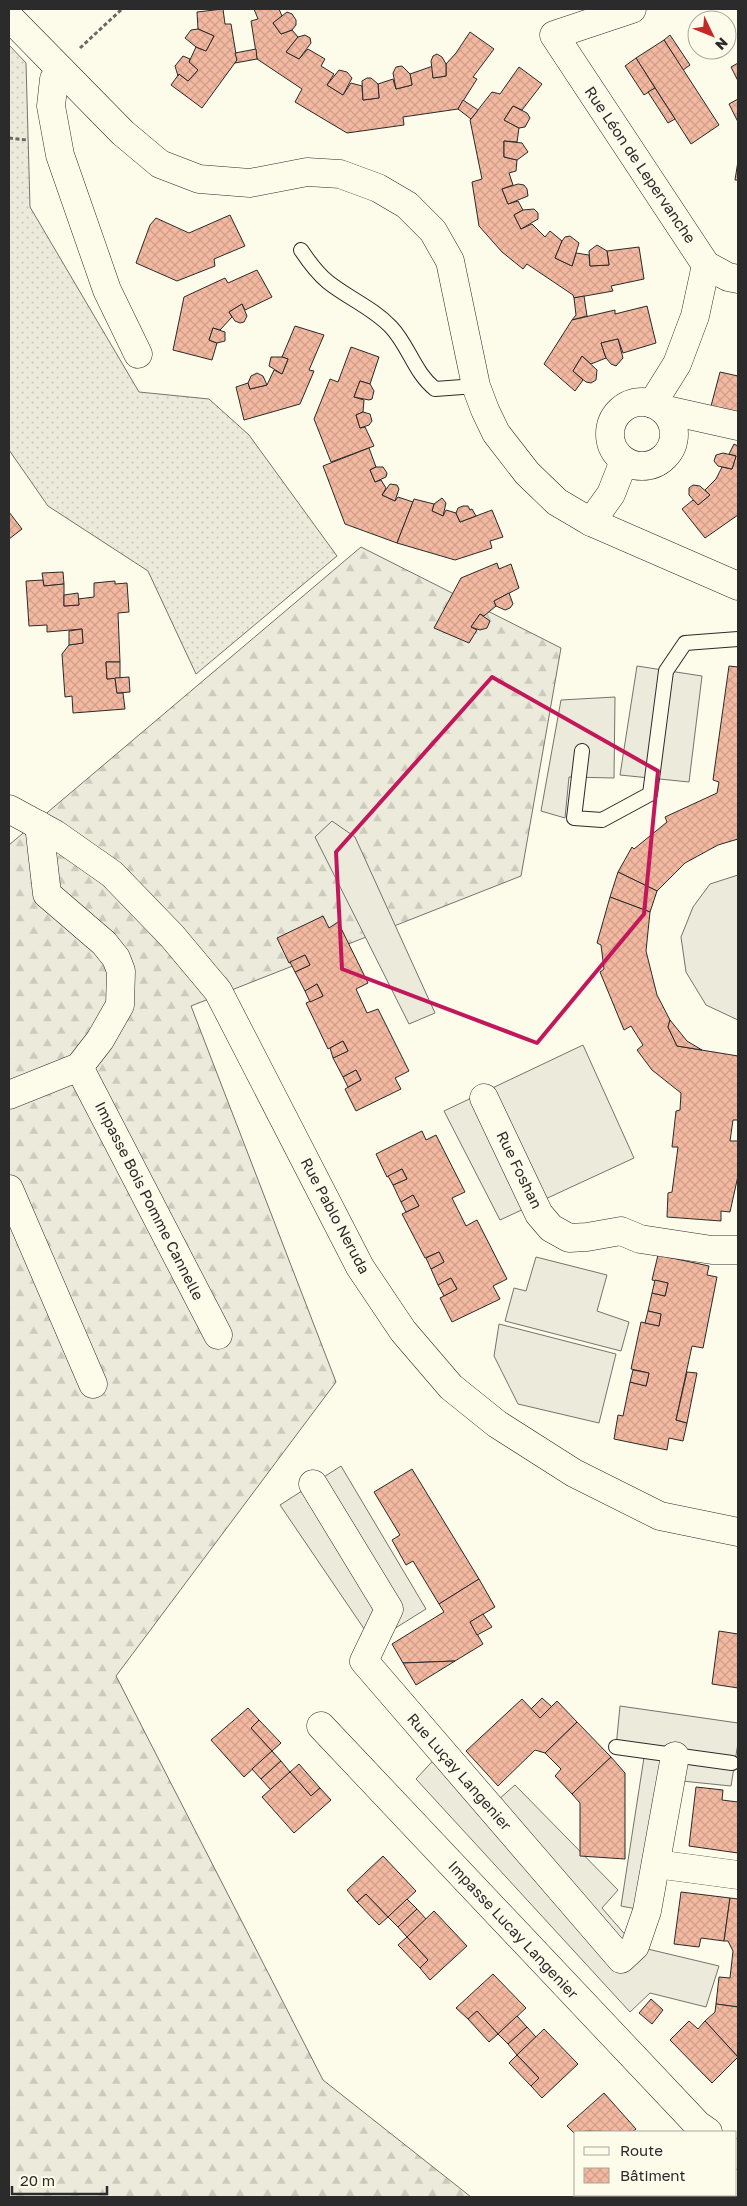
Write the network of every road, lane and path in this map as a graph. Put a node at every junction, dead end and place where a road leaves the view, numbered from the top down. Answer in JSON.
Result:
{"nodes":[{"id":1,"x":122,"y":9,"type":"edge"},
{"id":2,"x":632,"y":9,"type":"edge"},
{"id":3,"x":9,"y":17,"type":"edge"},
{"id":4,"x":60,"y":69,"type":"junction"},
{"id":5,"x":301,"y":250,"type":"dead end"},
{"id":6,"x":706,"y":266,"type":"junction"},
{"id":7,"x":738,"y":279,"type":"edge"},
{"id":8,"x":138,"y":354,"type":"dead end"},
{"id":9,"x":476,"y":386,"type":"junction"},
{"id":10,"x":657,"y":406,"type":"junction"},
{"id":11,"x":738,"y":426,"type":"edge"},
{"id":12,"x":624,"y":461,"type":"junction"},
{"id":13,"x":591,"y":522,"type":"junction"},
{"id":14,"x":738,"y":586,"type":"edge"},
{"id":15,"x":738,"y":639,"type":"edge"},
{"id":16,"x":582,"y":751,"type":"dead end"},
{"id":17,"x":9,"y":808,"type":"edge"},
{"id":18,"x":39,"y":826,"type":"junction"},
{"id":19,"x":79,"y":1067,"type":"junction"},
{"id":20,"x":9,"y":1095,"type":"edge"},
{"id":21,"x":484,"y":1098,"type":"dead end"},
{"id":22,"x":9,"y":1188,"type":"edge"},
{"id":23,"x":738,"y":1250,"type":"edge"},
{"id":24,"x":218,"y":1335,"type":"dead end"},
{"id":25,"x":93,"y":1384,"type":"dead end"},
{"id":26,"x":314,"y":1484,"type":"dead end"},
{"id":27,"x":738,"y":1532,"type":"edge"},
{"id":28,"x":321,"y":1726,"type":"dead end"},
{"id":29,"x":616,"y":1747,"type":"dead end"},
{"id":30,"x":675,"y":1756,"type":"junction"},
{"id":31,"x":732,"y":1763,"type":"dead end"},
{"id":32,"x":656,"y":1864,"type":"junction"},
{"id":33,"x":738,"y":1875,"type":"edge"},
{"id":34,"x":707,"y":2131,"type":"edge"}],
"edges":[{"from":1,"to":4,"type":"path"},
{"from":2,"to":6,"type":"street","name":"Rue Léon de Lepervanche"},
{"from":3,"to":4,"type":"street"},
{"from":4,"to":8,"type":"street"},
{"from":4,"to":9,"type":"street"},
{"from":5,"to":9,"type":"lane"},
{"from":6,"to":7,"type":"street"},
{"from":6,"to":10,"type":"street"},
{"from":9,"to":13,"type":"street"},
{"from":10,"to":11,"type":"street"},
{"from":10,"to":12,"type":"street"},
{"from":10,"to":12,"type":"street"},
{"from":12,"to":13,"type":"street"},
{"from":13,"to":14,"type":"street"},
{"from":15,"to":16,"type":"lane"},
{"from":17,"to":18,"type":"street","name":"Rue Pablo Neruda"},
{"from":18,"to":19,"type":"street"},
{"from":18,"to":27,"type":"street","name":"Rue Pablo Neruda"},
{"from":19,"to":20,"type":"street"},
{"from":19,"to":24,"type":"street","name":"Impasse Bois Pomme Cannelle"},
{"from":21,"to":23,"type":"street","name":"Rue Foshan"},
{"from":22,"to":25,"type":"street"},
{"from":26,"to":32,"type":"street","name":"Rue Luçay Langenier"},
{"from":28,"to":34,"type":"street","name":"Impasse Lucay Langenier"},
{"from":29,"to":30,"type":"lane"},
{"from":30,"to":31,"type":"lane"},
{"from":30,"to":32,"type":"street","name":"Rue Luçay Langenier"},
{"from":32,"to":33,"type":"street"}]}
